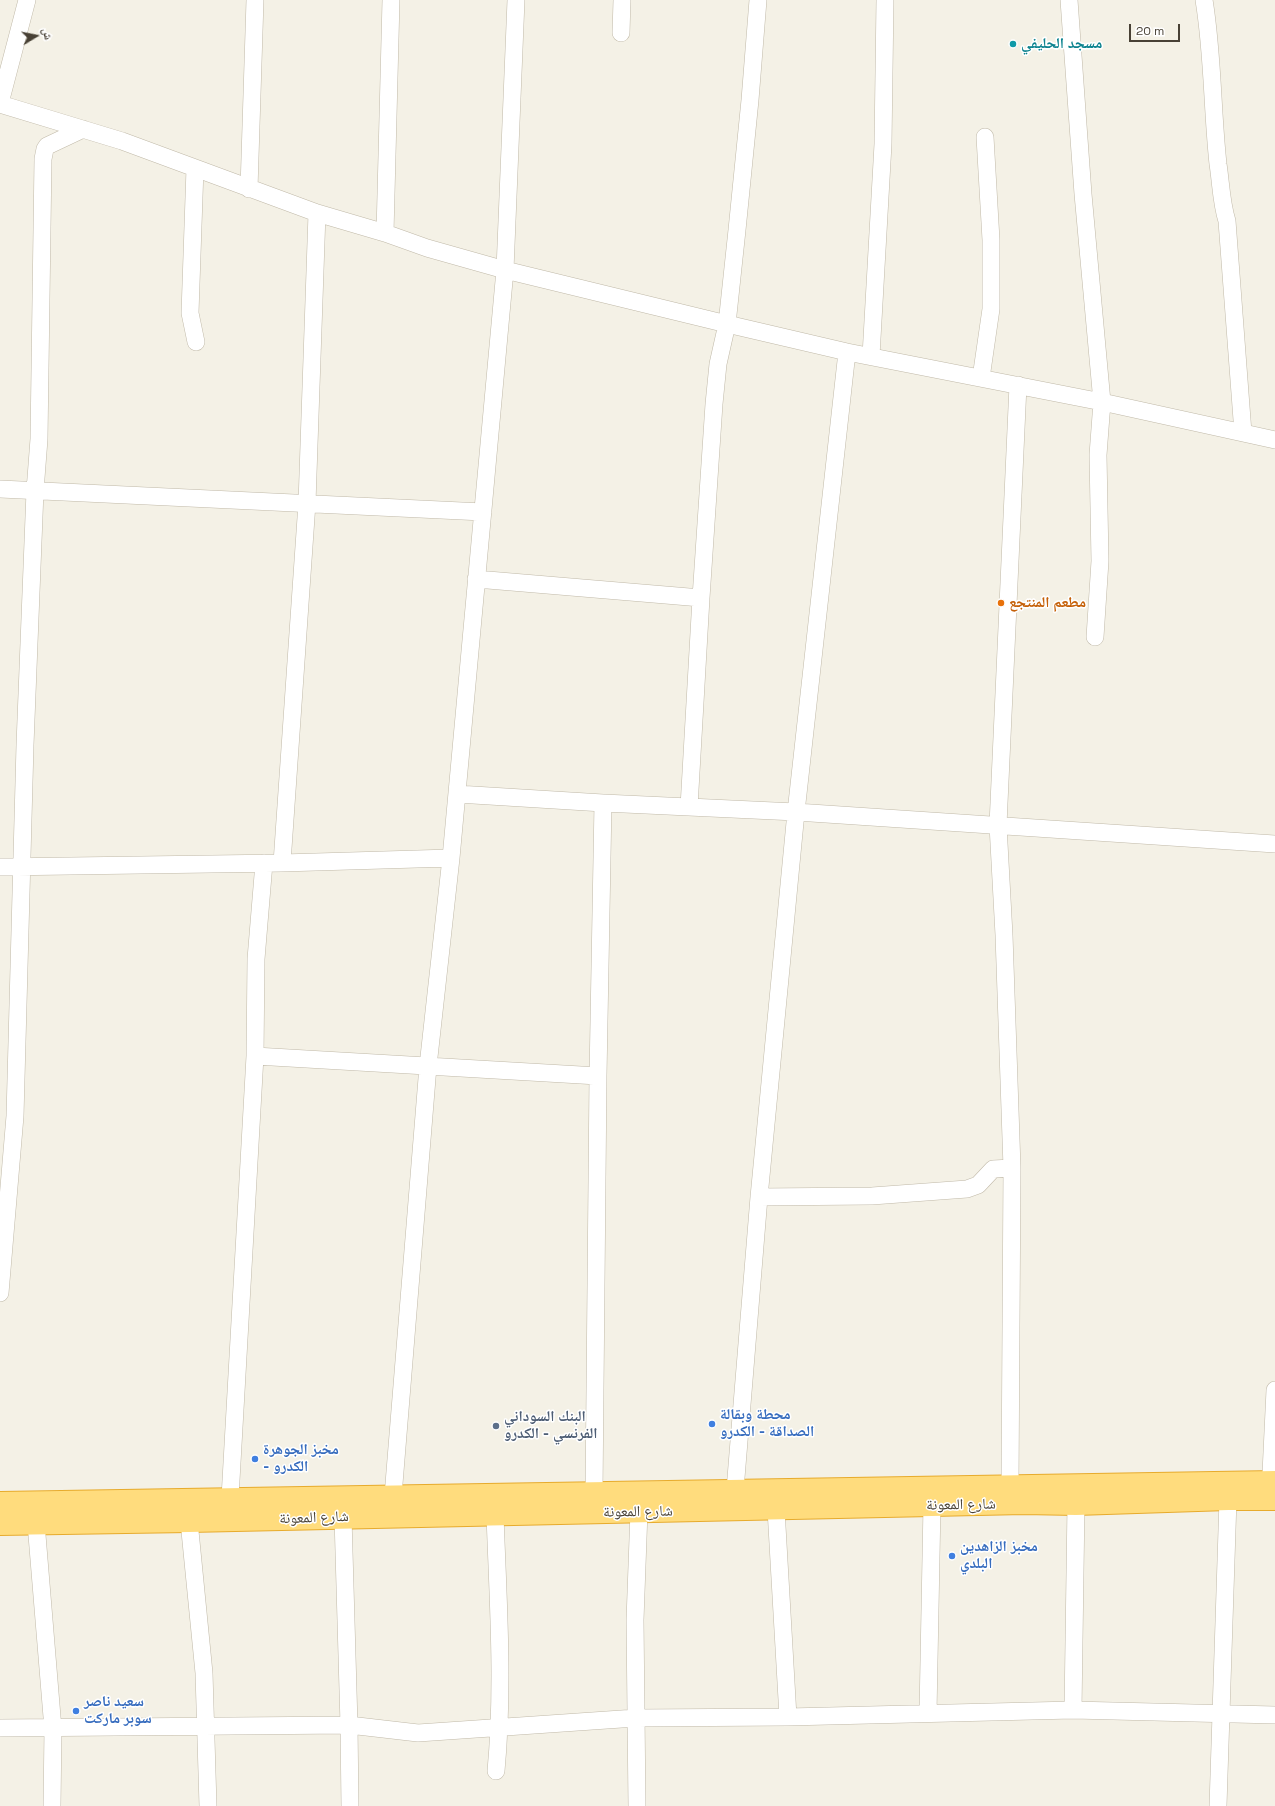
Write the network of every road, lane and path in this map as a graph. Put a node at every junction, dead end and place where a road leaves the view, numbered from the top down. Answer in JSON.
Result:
{"nodes":[{"id":1,"x":28,"y":0,"type":"edge"},
{"id":2,"x":256,"y":0,"type":"edge"},
{"id":3,"x":391,"y":0,"type":"edge"},
{"id":4,"x":516,"y":0,"type":"edge"},
{"id":5,"x":622,"y":0,"type":"edge"},
{"id":6,"x":758,"y":0,"type":"edge"},
{"id":7,"x":885,"y":0,"type":"edge"},
{"id":8,"x":1069,"y":0,"type":"edge"},
{"id":9,"x":1204,"y":0,"type":"edge"},
{"id":10,"x":621,"y":33,"type":"dead end"},
{"id":11,"x":0,"y":104,"type":"edge"},
{"id":12,"x":83,"y":129,"type":"junction"},
{"id":13,"x":985,"y":137,"type":"dead end"},
{"id":14,"x":195,"y":168,"type":"junction"},
{"id":15,"x":249,"y":188,"type":"junction"},
{"id":16,"x":317,"y":213,"type":"junction"},
{"id":17,"x":385,"y":233,"type":"junction"},
{"id":18,"x":504,"y":270,"type":"junction"},
{"id":19,"x":726,"y":324,"type":"junction"},
{"id":20,"x":196,"y":342,"type":"dead end"},
{"id":21,"x":847,"y":352,"type":"junction"},
{"id":22,"x":871,"y":356,"type":"junction"},
{"id":23,"x":981,"y":378,"type":"junction"},
{"id":24,"x":1018,"y":385,"type":"junction"},
{"id":25,"x":1102,"y":402,"type":"junction"},
{"id":26,"x":1243,"y":433,"type":"junction"},
{"id":27,"x":1275,"y":440,"type":"edge"},
{"id":28,"x":0,"y":489,"type":"edge"},
{"id":29,"x":35,"y":490,"type":"junction"},
{"id":30,"x":307,"y":503,"type":"junction"},
{"id":31,"x":483,"y":512,"type":"junction"},
{"id":32,"x":476,"y":579,"type":"junction"},
{"id":33,"x":700,"y":598,"type":"junction"},
{"id":34,"x":1095,"y":637,"type":"dead end"},
{"id":35,"x":457,"y":794,"type":"junction"},
{"id":36,"x":603,"y":803,"type":"junction"},
{"id":37,"x":689,"y":807,"type":"junction"},
{"id":38,"x":796,"y":812,"type":"junction"},
{"id":39,"x":998,"y":825,"type":"junction"},
{"id":40,"x":1275,"y":844,"type":"edge"},
{"id":41,"x":451,"y":858,"type":"junction"},
{"id":42,"x":264,"y":863,"type":"junction"},
{"id":43,"x":282,"y":863,"type":"junction"},
{"id":44,"x":21,"y":866,"type":"junction"},
{"id":45,"x":0,"y":867,"type":"edge"},
{"id":46,"x":255,"y":1056,"type":"junction"},
{"id":47,"x":428,"y":1066,"type":"junction"},
{"id":48,"x":598,"y":1076,"type":"junction"},
{"id":49,"x":1012,"y":1168,"type":"junction"},
{"id":50,"x":759,"y":1197,"type":"junction"},
{"id":51,"x":0,"y":1293,"type":"edge"},
{"id":52,"x":1275,"y":1390,"type":"edge"},
{"id":53,"x":1010,"y":1485,"type":"junction"},
{"id":54,"x":735,"y":1490,"type":"junction"},
{"id":55,"x":1272,"y":1491,"type":"edge"},
{"id":56,"x":594,"y":1493,"type":"junction"},
{"id":57,"x":393,"y":1496,"type":"junction"},
{"id":58,"x":860,"y":1497,"type":"junction"},
{"id":59,"x":230,"y":1498,"type":"junction"},
{"id":60,"x":1228,"y":1499,"type":"junction"},
{"id":61,"x":0,"y":1503,"type":"edge"},
{"id":62,"x":1076,"y":1504,"type":"junction"},
{"id":63,"x":932,"y":1505,"type":"junction"},
{"id":64,"x":776,"y":1509,"type":"junction"},
{"id":65,"x":639,"y":1512,"type":"junction"},
{"id":66,"x":495,"y":1514,"type":"junction"},
{"id":67,"x":343,"y":1517,"type":"junction"},
{"id":68,"x":189,"y":1521,"type":"junction"},
{"id":69,"x":36,"y":1523,"type":"junction"},
{"id":70,"x":0,"y":1524,"type":"edge"},
{"id":71,"x":1073,"y":1710,"type":"junction"},
{"id":72,"x":928,"y":1713,"type":"junction"},
{"id":73,"x":1221,"y":1714,"type":"junction"},
{"id":74,"x":1275,"y":1715,"type":"edge"},
{"id":75,"x":788,"y":1717,"type":"junction"},
{"id":76,"x":636,"y":1718,"type":"junction"},
{"id":77,"x":349,"y":1725,"type":"junction"},
{"id":78,"x":206,"y":1726,"type":"junction"},
{"id":79,"x":0,"y":1728,"type":"edge"},
{"id":80,"x":500,"y":1728,"type":"junction"},
{"id":81,"x":53,"y":1729,"type":"junction"},
{"id":82,"x":496,"y":1771,"type":"dead end"},
{"id":83,"x":52,"y":1806,"type":"edge"},
{"id":84,"x":208,"y":1806,"type":"edge"},
{"id":85,"x":350,"y":1806,"type":"edge"},
{"id":86,"x":637,"y":1806,"type":"edge"},
{"id":87,"x":1218,"y":1806,"type":"edge"}],
"edges":[{"from":1,"to":11,"type":"street"},
{"from":2,"to":15,"type":"street"},
{"from":3,"to":17,"type":"street"},
{"from":4,"to":18,"type":"street"},
{"from":5,"to":10,"type":"street"},
{"from":6,"to":19,"type":"street"},
{"from":7,"to":22,"type":"street"},
{"from":8,"to":25,"type":"street"},
{"from":9,"to":26,"type":"street"},
{"from":11,"to":12,"type":"street"},
{"from":12,"to":14,"type":"street"},
{"from":12,"to":29,"type":"street"},
{"from":13,"to":23,"type":"street"},
{"from":14,"to":15,"type":"street"},
{"from":14,"to":20,"type":"street"},
{"from":15,"to":16,"type":"street"},
{"from":16,"to":17,"type":"street"},
{"from":16,"to":30,"type":"street"},
{"from":17,"to":18,"type":"street"},
{"from":18,"to":19,"type":"street"},
{"from":18,"to":31,"type":"street"},
{"from":19,"to":21,"type":"street"},
{"from":19,"to":33,"type":"street"},
{"from":21,"to":22,"type":"street"},
{"from":21,"to":38,"type":"street"},
{"from":22,"to":23,"type":"street"},
{"from":23,"to":24,"type":"street"},
{"from":24,"to":25,"type":"street"},
{"from":24,"to":39,"type":"street"},
{"from":25,"to":26,"type":"street"},
{"from":25,"to":34,"type":"street"},
{"from":26,"to":27,"type":"street"},
{"from":28,"to":29,"type":"street"},
{"from":29,"to":30,"type":"street"},
{"from":29,"to":44,"type":"street"},
{"from":30,"to":31,"type":"street"},
{"from":30,"to":43,"type":"street"},
{"from":31,"to":32,"type":"street"},
{"from":32,"to":33,"type":"street"},
{"from":32,"to":35,"type":"street"},
{"from":33,"to":37,"type":"street"},
{"from":35,"to":36,"type":"street"},
{"from":35,"to":41,"type":"street"},
{"from":36,"to":37,"type":"street"},
{"from":36,"to":48,"type":"street"},
{"from":37,"to":38,"type":"street"},
{"from":38,"to":39,"type":"street"},
{"from":38,"to":50,"type":"street"},
{"from":39,"to":40,"type":"street"},
{"from":39,"to":49,"type":"street"},
{"from":41,"to":43,"type":"street"},
{"from":41,"to":47,"type":"street"},
{"from":42,"to":43,"type":"street"},
{"from":42,"to":44,"type":"street"},
{"from":42,"to":46,"type":"street"},
{"from":44,"to":45,"type":"street"},
{"from":44,"to":51,"type":"street"},
{"from":46,"to":47,"type":"street"},
{"from":46,"to":59,"type":"street"},
{"from":47,"to":48,"type":"street"},
{"from":47,"to":57,"type":"street"},
{"from":48,"to":56,"type":"street"},
{"from":49,"to":50,"type":"street"},
{"from":49,"to":53,"type":"street"},
{"from":50,"to":54,"type":"street"},
{"from":52,"to":55,"type":"street"},
{"from":53,"to":55,"type":"highway","name":"شارع المعونة"},
{"from":53,"to":58,"type":"highway","name":"شارع المعونة"},
{"from":54,"to":56,"type":"highway","name":"شارع المعونة"},
{"from":54,"to":58,"type":"highway","name":"شارع المعونة"},
{"from":55,"to":60,"type":"highway","name":"شارع المعونة"},
{"from":56,"to":57,"type":"highway","name":"شارع المعونة"},
{"from":57,"to":59,"type":"highway","name":"شارع المعونة"},
{"from":58,"to":63,"type":"highway","name":"شارع المعونة"},
{"from":58,"to":64,"type":"highway","name":"شارع المعونة"},
{"from":59,"to":61,"type":"highway","name":"شارع المعونة"},
{"from":60,"to":62,"type":"highway","name":"شارع المعونة"},
{"from":60,"to":73,"type":"street"},
{"from":62,"to":63,"type":"highway","name":"شارع المعونة"},
{"from":62,"to":71,"type":"street"},
{"from":63,"to":72,"type":"street"},
{"from":64,"to":65,"type":"highway","name":"شارع المعونة"},
{"from":64,"to":75,"type":"street"},
{"from":65,"to":66,"type":"highway","name":"شارع المعونة"},
{"from":65,"to":76,"type":"street"},
{"from":66,"to":67,"type":"highway","name":"شارع المعونة"},
{"from":66,"to":80,"type":"street"},
{"from":67,"to":68,"type":"highway","name":"شارع المعونة"},
{"from":67,"to":77,"type":"street"},
{"from":68,"to":69,"type":"highway","name":"شارع المعونة"},
{"from":68,"to":78,"type":"street"},
{"from":69,"to":70,"type":"highway","name":"شارع المعونة"},
{"from":69,"to":81,"type":"street"},
{"from":71,"to":72,"type":"street"},
{"from":71,"to":73,"type":"street"},
{"from":72,"to":75,"type":"street"},
{"from":73,"to":74,"type":"street"},
{"from":73,"to":87,"type":"street"},
{"from":75,"to":76,"type":"street"},
{"from":76,"to":80,"type":"street"},
{"from":76,"to":86,"type":"street"},
{"from":77,"to":78,"type":"street"},
{"from":77,"to":80,"type":"street"},
{"from":77,"to":85,"type":"street"},
{"from":78,"to":81,"type":"street"},
{"from":78,"to":84,"type":"street"},
{"from":79,"to":81,"type":"street"},
{"from":80,"to":82,"type":"street"},
{"from":81,"to":83,"type":"street"}]}
